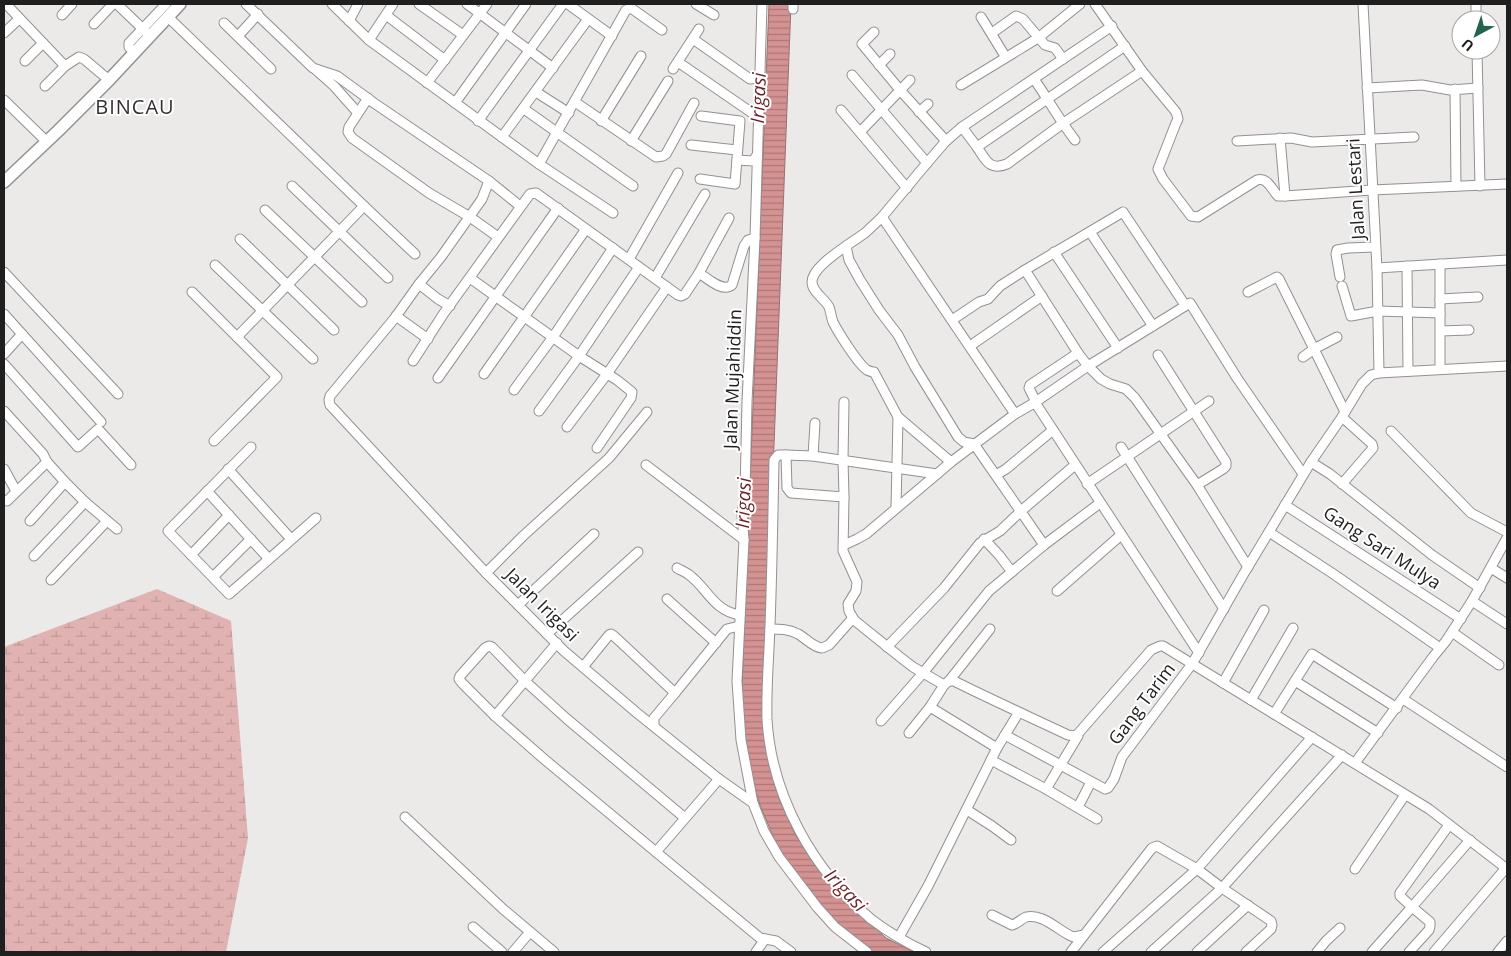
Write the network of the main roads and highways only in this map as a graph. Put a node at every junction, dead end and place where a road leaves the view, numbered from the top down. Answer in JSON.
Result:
{"nodes":[{"id":1,"x":180,"y":4,"type":"edge"},
{"id":2,"x":4,"y":182,"type":"edge"}],
"edges":[{"from":1,"to":2,"type":"main road"}]}
